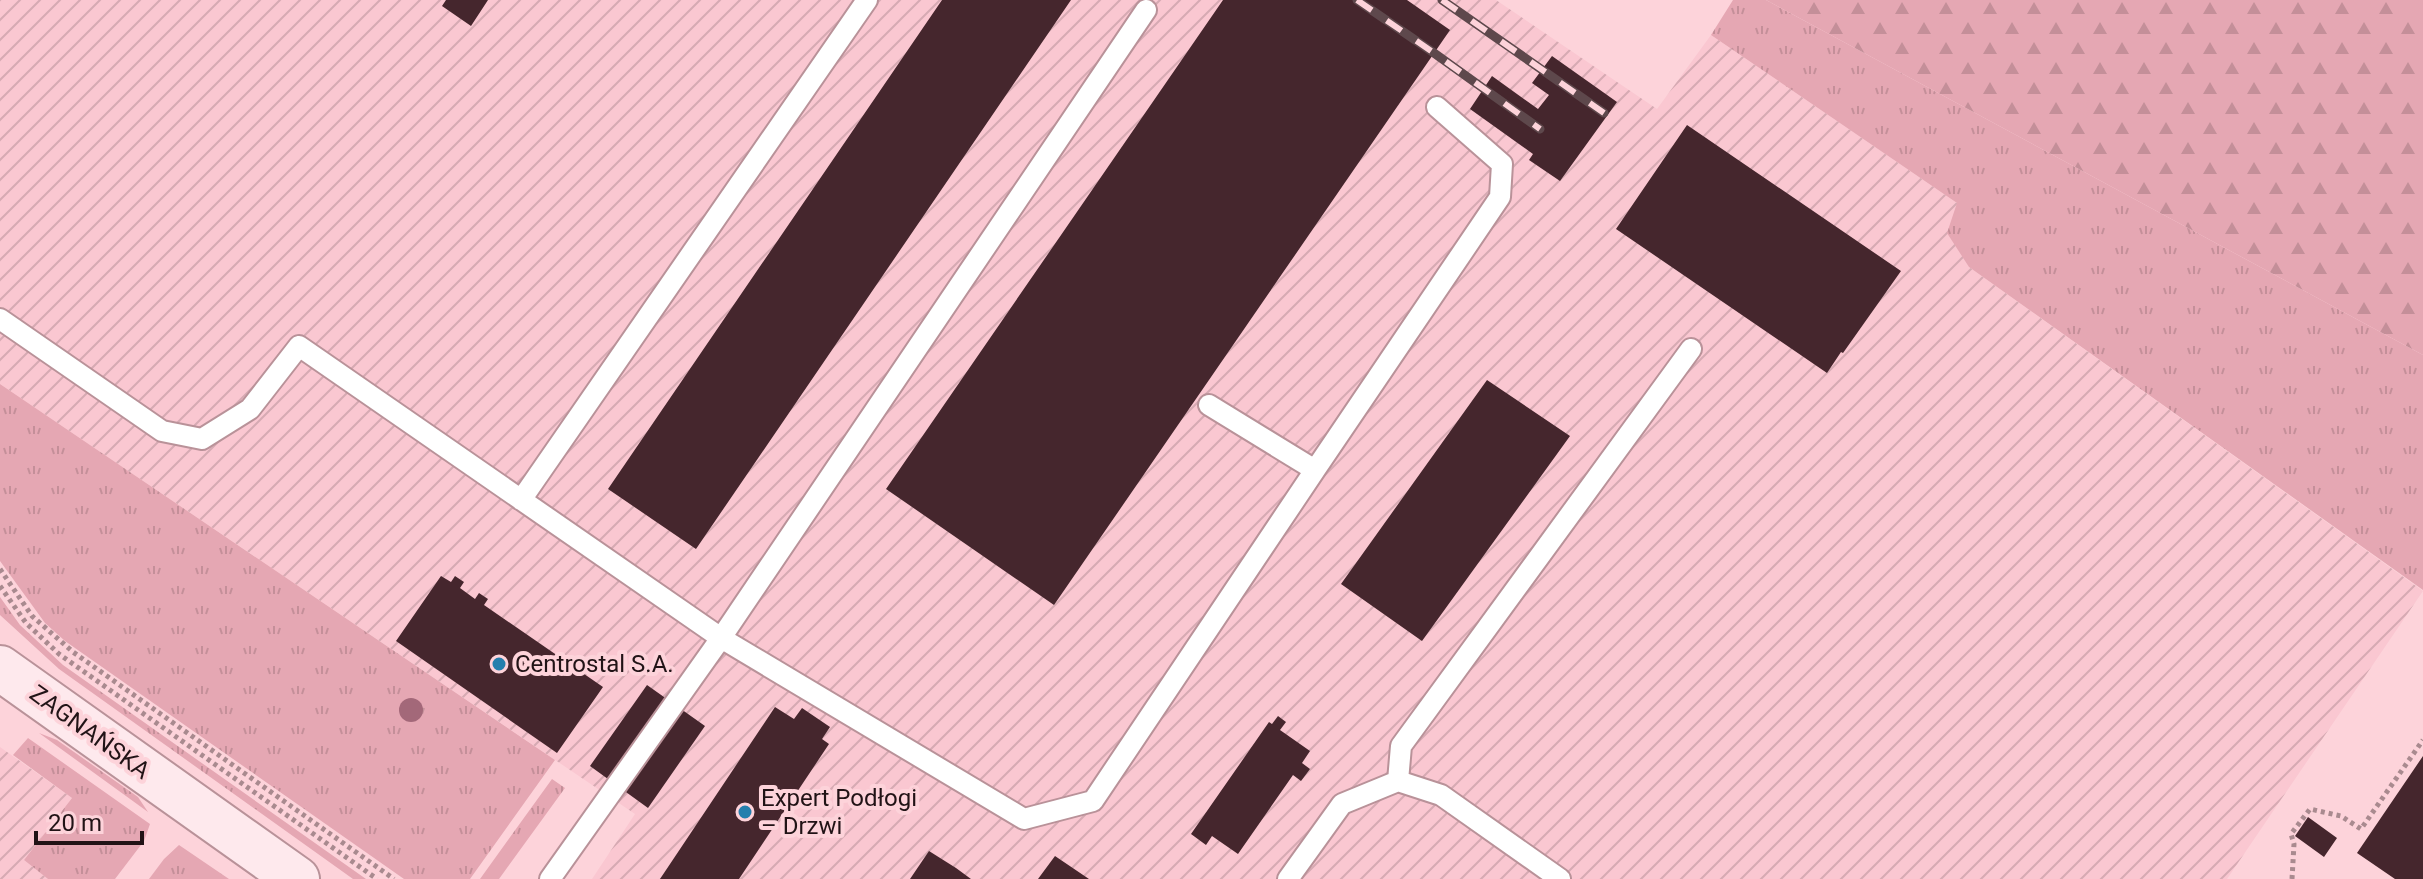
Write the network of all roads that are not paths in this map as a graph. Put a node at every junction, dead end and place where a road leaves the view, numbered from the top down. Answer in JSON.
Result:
{"nodes":[{"id":1,"x":867,"y":0,"type":"edge"},
{"id":2,"x":1146,"y":10,"type":"dead end"},
{"id":3,"x":1437,"y":107,"type":"dead end"},
{"id":4,"x":0,"y":319,"type":"edge"},
{"id":5,"x":1691,"y":349,"type":"dead end"},
{"id":6,"x":1209,"y":405,"type":"dead end"},
{"id":7,"x":1315,"y":470,"type":"junction"},
{"id":8,"x":521,"y":500,"type":"junction"},
{"id":9,"x":721,"y":638,"type":"junction"},
{"id":10,"x":0,"y":668,"type":"edge"},
{"id":11,"x":1398,"y":781,"type":"junction"},
{"id":12,"x":297,"y":879,"type":"edge"},
{"id":13,"x":550,"y":879,"type":"edge"},
{"id":14,"x":1288,"y":879,"type":"edge"},
{"id":15,"x":1560,"y":879,"type":"edge"}],
"edges":[{"from":1,"to":8,"type":"lane"},
{"from":2,"to":9,"type":"lane"},
{"from":3,"to":7,"type":"lane"},
{"from":4,"to":8,"type":"lane"},
{"from":5,"to":11,"type":"lane"},
{"from":6,"to":7,"type":"lane"},
{"from":7,"to":9,"type":"lane"},
{"from":8,"to":9,"type":"lane"},
{"from":9,"to":13,"type":"lane"},
{"from":10,"to":12,"type":"street","name":"ZAGNAŃSKA"},
{"from":11,"to":14,"type":"lane"},
{"from":11,"to":15,"type":"lane"}]}
